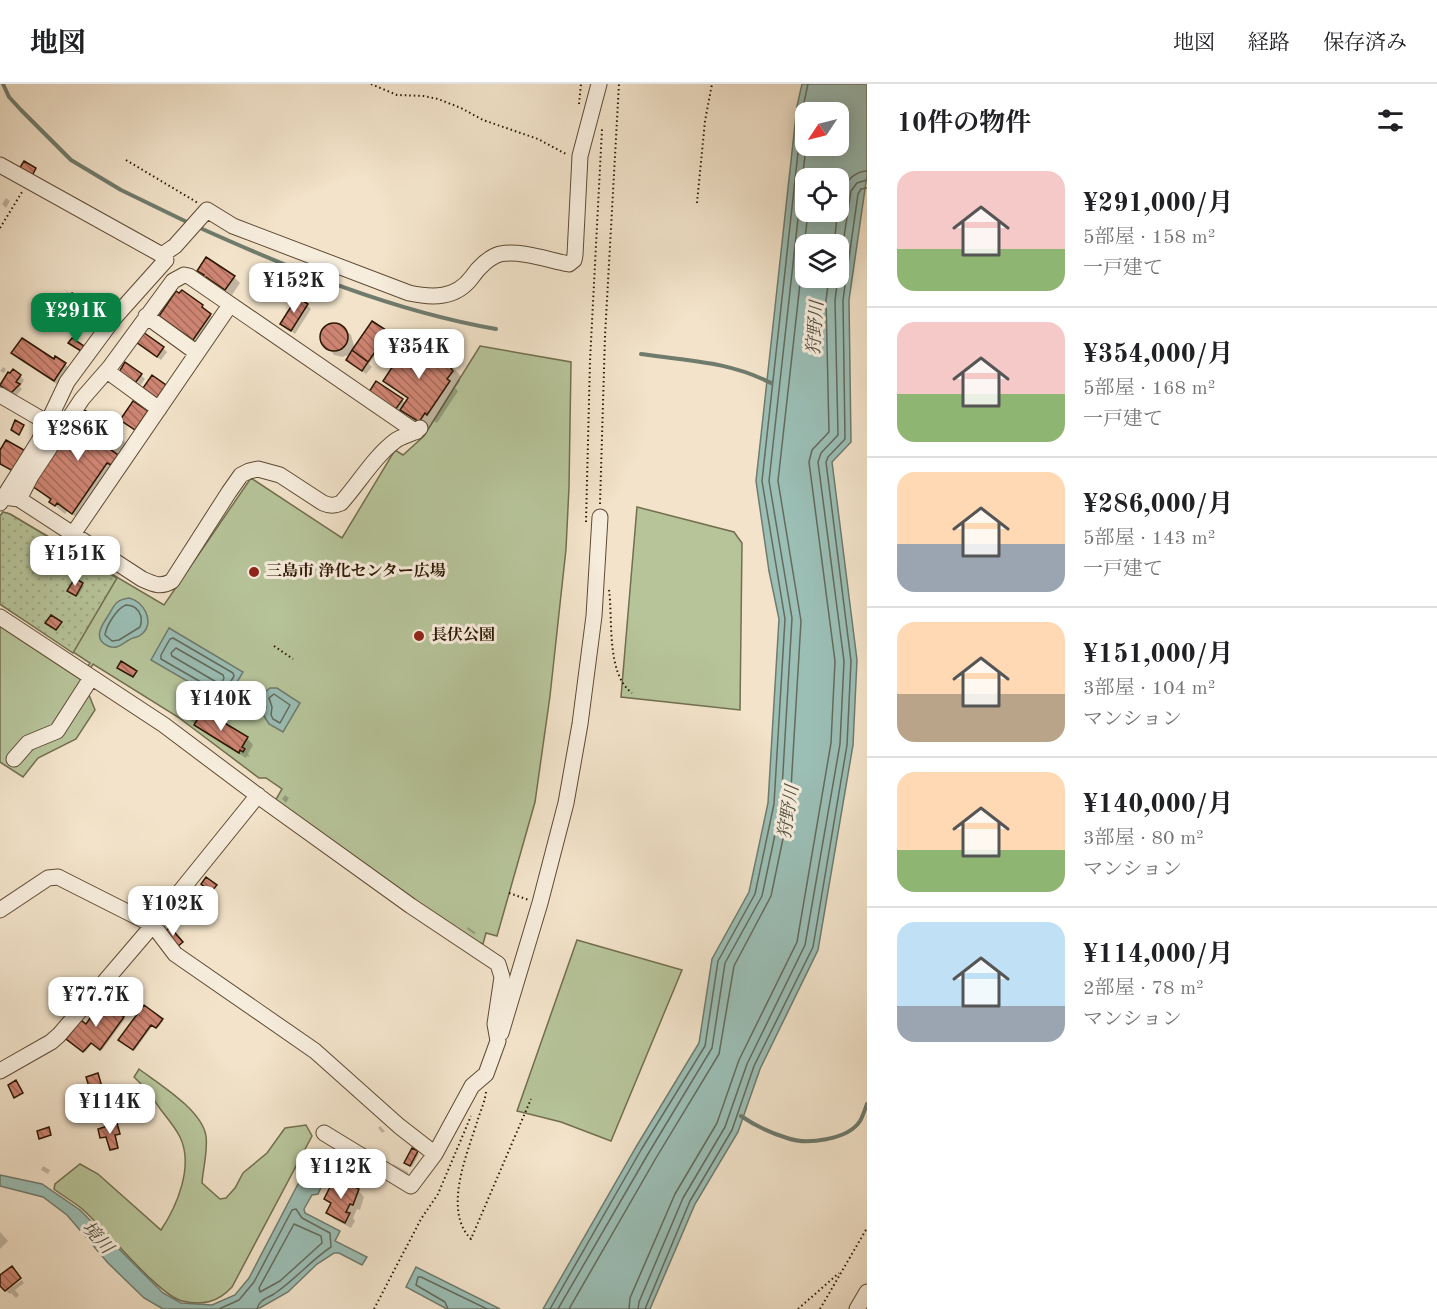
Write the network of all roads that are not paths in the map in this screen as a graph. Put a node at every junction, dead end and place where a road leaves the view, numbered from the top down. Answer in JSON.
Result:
{"nodes":[{"id":1,"x":599,"y":84,"type":"edge"},
{"id":2,"x":0,"y":165,"type":"edge"},
{"id":3,"x":162,"y":255,"type":"junction"},
{"id":4,"x":230,"y":305,"type":"junction"},
{"id":5,"x":146,"y":316,"type":"junction"},
{"id":6,"x":197,"y":353,"type":"junction"},
{"id":7,"x":107,"y":371,"type":"junction"},
{"id":8,"x":0,"y":395,"type":"edge"},
{"id":9,"x":159,"y":409,"type":"junction"},
{"id":10,"x":48,"y":423,"type":"junction"},
{"id":11,"x":8,"y":499,"type":"edge"},
{"id":12,"x":600,"y":517,"type":"road end"},
{"id":13,"x":73,"y":534,"type":"junction"},
{"id":14,"x":0,"y":617,"type":"edge"},
{"id":15,"x":91,"y":678,"type":"junction"},
{"id":16,"x":14,"y":759,"type":"dead end"},
{"id":17,"x":258,"y":795,"type":"junction"},
{"id":18,"x":0,"y":910,"type":"edge"},
{"id":19,"x":153,"y":925,"type":"junction"},
{"id":20,"x":498,"y":1041,"type":"junction"},
{"id":21,"x":0,"y":1071,"type":"edge"},
{"id":22,"x":324,"y":1133,"type":"dead end"},
{"id":23,"x":435,"y":1154,"type":"junction"},
{"id":24,"x":867,"y":1292,"type":"edge"},
{"id":25,"x":857,"y":1309,"type":"edge"}],
"edges":[{"from":1,"to":3,"type":"street"},
{"from":2,"to":3,"type":"street"},
{"from":3,"to":10,"type":"street"},
{"from":4,"to":5,"type":"street"},
{"from":4,"to":6,"type":"street"},
{"from":4,"to":13,"type":"street"},
{"from":5,"to":6,"type":"street"},
{"from":5,"to":7,"type":"street"},
{"from":6,"to":9,"type":"street"},
{"from":7,"to":9,"type":"street"},
{"from":7,"to":11,"type":"street"},
{"from":8,"to":10,"type":"street"},
{"from":9,"to":13,"type":"street"},
{"from":10,"to":11,"type":"street"},
{"from":11,"to":13,"type":"street"},
{"from":12,"to":20,"type":"street"},
{"from":14,"to":15,"type":"street"},
{"from":15,"to":16,"type":"street"},
{"from":15,"to":17,"type":"street"},
{"from":17,"to":19,"type":"street"},
{"from":17,"to":20,"type":"street"},
{"from":18,"to":19,"type":"street"},
{"from":19,"to":21,"type":"street"},
{"from":19,"to":23,"type":"street"},
{"from":20,"to":23,"type":"street"},
{"from":22,"to":23,"type":"street"},
{"from":24,"to":25,"type":"street"}]}
